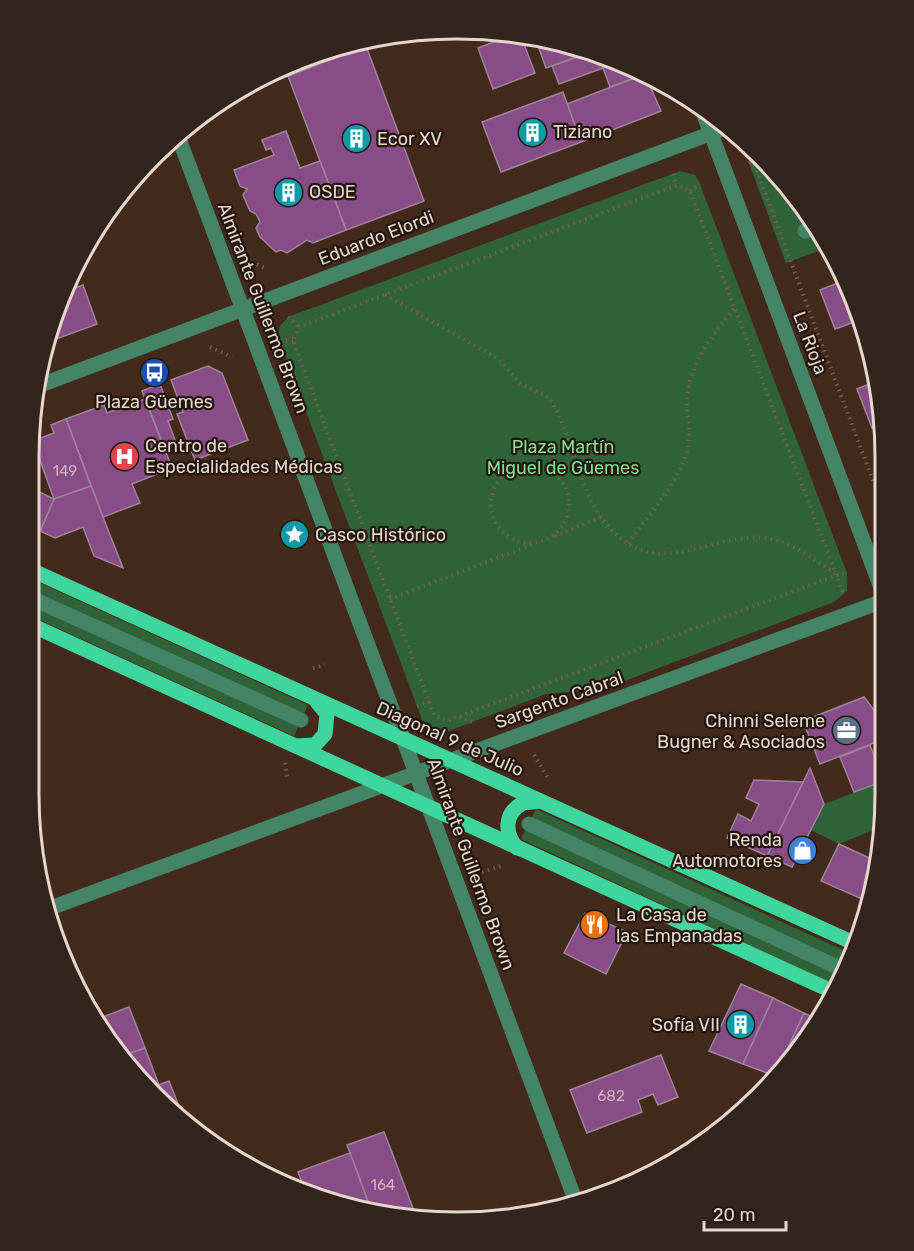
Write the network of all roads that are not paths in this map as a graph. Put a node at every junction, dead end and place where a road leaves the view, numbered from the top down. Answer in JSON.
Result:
{"nodes":[{"id":1,"x":707,"y":122,"type":"edge"},
{"id":2,"x":718,"y":131,"type":"edge"},
{"id":3,"x":711,"y":133,"type":"junction"},
{"id":4,"x":181,"y":143,"type":"edge"},
{"id":5,"x":243,"y":309,"type":"junction"},
{"id":6,"x":46,"y":383,"type":"edge"},
{"id":7,"x":875,"y":571,"type":"edge"},
{"id":8,"x":39,"y":574,"type":"edge"},
{"id":9,"x":39,"y":602,"type":"edge"},
{"id":10,"x":875,"y":605,"type":"edge"},
{"id":11,"x":39,"y":629,"type":"edge"},
{"id":12,"x":308,"y":696,"type":"junction"},
{"id":13,"x":301,"y":720,"type":"dead end"},
{"id":14,"x":404,"y":739,"type":"junction"},
{"id":15,"x":290,"y":744,"type":"junction"},
{"id":16,"x":452,"y":760,"type":"junction"},
{"id":17,"x":417,"y":773,"type":"junction"},
{"id":18,"x":380,"y":787,"type":"junction"},
{"id":19,"x":540,"y":801,"type":"junction"},
{"id":20,"x":429,"y":807,"type":"junction"},
{"id":21,"x":529,"y":824,"type":"dead end"},
{"id":22,"x":517,"y":848,"type":"junction"},
{"id":23,"x":54,"y":907,"type":"edge"},
{"id":24,"x":848,"y":941,"type":"edge"},
{"id":25,"x":838,"y":966,"type":"edge"},
{"id":26,"x":827,"y":989,"type":"edge"},
{"id":27,"x":574,"y":1195,"type":"edge"}],
"edges":[{"from":1,"to":3,"type":"street","name":"La Rioja"},
{"from":2,"to":3,"type":"street","name":"Eduardo Elordi"},
{"from":3,"to":5,"type":"street","name":"Eduardo Elordi"},
{"from":3,"to":7,"type":"street","name":"La Rioja"},
{"from":4,"to":5,"type":"street","name":"Almirante Guillermo Brown"},
{"from":5,"to":6,"type":"street","name":"Eduardo Elordi"},
{"from":5,"to":14,"type":"street","name":"Almirante Guillermo Brown"},
{"from":8,"to":12,"type":"main road","name":"Diagonal 9 de Julio"},
{"from":9,"to":13,"type":"street"},
{"from":10,"to":16,"type":"street","name":"Sargento Cabral"},
{"from":11,"to":15,"type":"main road"},
{"from":12,"to":14,"type":"main road","name":"Diagonal 9 de Julio"},
{"from":12,"to":15,"type":"main road"},
{"from":14,"to":16,"type":"main road","name":"Diagonal 9 de Julio"},
{"from":14,"to":17,"type":"street","name":"Almirante Guillermo Brown"},
{"from":15,"to":18,"type":"main road"},
{"from":16,"to":17,"type":"street","name":"Sargento Cabral"},
{"from":16,"to":19,"type":"main road","name":"Diagonal 9 de Julio"},
{"from":17,"to":18,"type":"street","name":"Sargento Cabral"},
{"from":17,"to":20,"type":"street","name":"Almirante Guillermo Brown"},
{"from":18,"to":20,"type":"main road"},
{"from":18,"to":23,"type":"street","name":"Sargento Cabral"},
{"from":19,"to":22,"type":"main road"},
{"from":19,"to":24,"type":"main road","name":"Diagonal 9 de Julio"},
{"from":20,"to":22,"type":"main road"},
{"from":20,"to":27,"type":"street","name":"Almirante Guillermo Brown"},
{"from":21,"to":25,"type":"street"},
{"from":22,"to":26,"type":"main road"}]}
